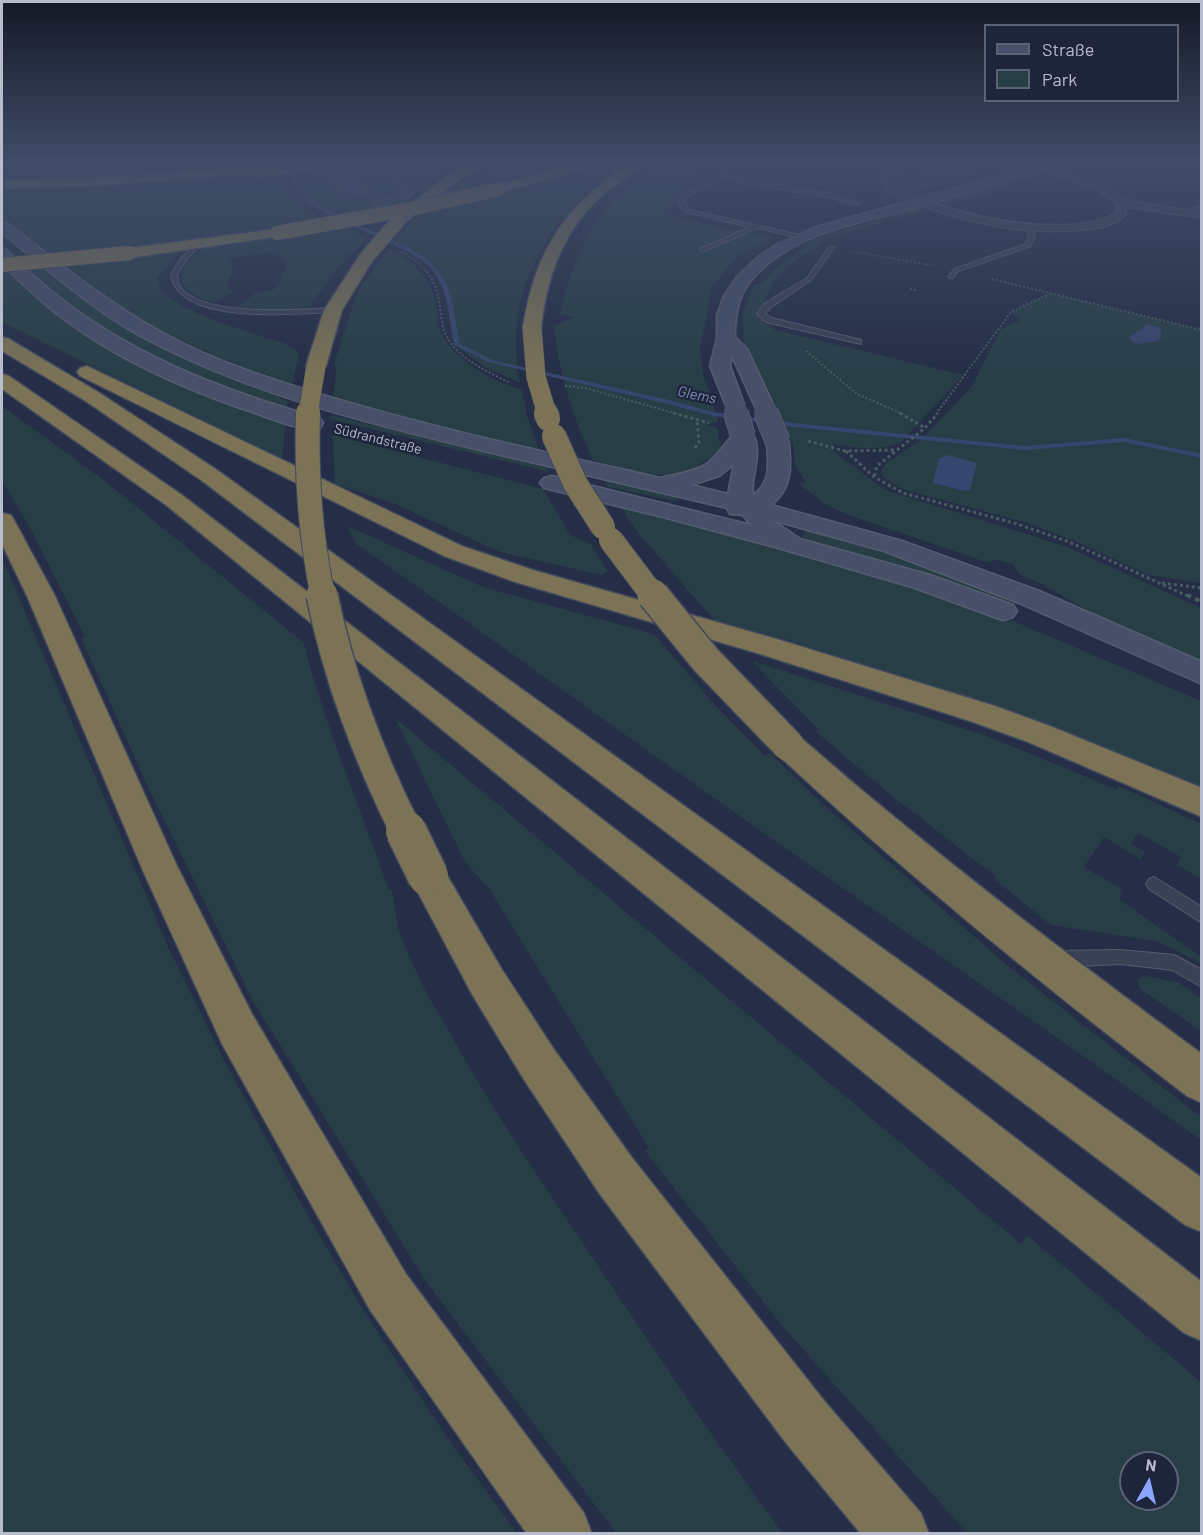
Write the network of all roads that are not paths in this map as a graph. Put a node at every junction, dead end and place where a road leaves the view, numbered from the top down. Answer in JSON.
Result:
{"nodes":[{"id":1,"x":14,"y":236,"type":"edge"},
{"id":2,"x":253,"y":236,"type":"edge"},
{"id":3,"x":385,"y":236,"type":"edge"},
{"id":4,"x":561,"y":236,"type":"edge"},
{"id":5,"x":736,"y":236,"type":"edge"},
{"id":6,"x":799,"y":236,"type":"edge"},
{"id":7,"x":809,"y":236,"type":"edge"},
{"id":8,"x":1032,"y":236,"type":"edge"},
{"id":9,"x":805,"y":237,"type":"junction"},
{"id":10,"x":197,"y":244,"type":"junction"},
{"id":11,"x":832,"y":247,"type":"dead end"},
{"id":12,"x":702,"y":250,"type":"dead end"},
{"id":13,"x":2,"y":253,"type":"edge"},
{"id":14,"x":2,"y":265,"type":"edge"},
{"id":15,"x":951,"y":277,"type":"dead end"},
{"id":16,"x":333,"y":310,"type":"junction"},
{"id":17,"x":2,"y":334,"type":"edge"},
{"id":18,"x":726,"y":339,"type":"junction"},
{"id":19,"x":858,"y":342,"type":"dead end"},
{"id":20,"x":2,"y":343,"type":"edge"},
{"id":21,"x":2,"y":380,"type":"edge"},
{"id":22,"x":743,"y":436,"type":"junction"},
{"id":23,"x":472,"y":464,"type":"dead end"},
{"id":24,"x":529,"y":478,"type":"dead end"},
{"id":25,"x":661,"y":485,"type":"junction"},
{"id":26,"x":791,"y":490,"type":"junction"},
{"id":27,"x":749,"y":506,"type":"junction"},
{"id":28,"x":674,"y":512,"type":"junction"},
{"id":29,"x":2,"y":520,"type":"edge"},
{"id":30,"x":791,"y":544,"type":"junction"},
{"id":31,"x":893,"y":546,"type":"junction"},
{"id":32,"x":1202,"y":674,"type":"edge"},
{"id":33,"x":1202,"y":694,"type":"edge"},
{"id":34,"x":1202,"y":803,"type":"edge"},
{"id":35,"x":1154,"y":884,"type":"dead end"},
{"id":36,"x":1202,"y":916,"type":"edge"},
{"id":37,"x":1041,"y":960,"type":"junction"},
{"id":38,"x":1202,"y":979,"type":"edge"},
{"id":39,"x":1202,"y":1081,"type":"edge"},
{"id":40,"x":1202,"y":1208,"type":"edge"},
{"id":41,"x":1202,"y":1315,"type":"edge"},
{"id":42,"x":563,"y":1533,"type":"edge"},
{"id":43,"x":900,"y":1533,"type":"edge"}],
"edges":[{"from":1,"to":25,"type":"main road","name":"Südrandstraße"},
{"from":2,"to":10,"type":"highway","bridge":true},
{"from":3,"to":16,"type":"highway","bridge":true},
{"from":4,"to":37,"type":"highway","bridge":true},
{"from":5,"to":12,"type":"lane"},
{"from":6,"to":9,"type":"lane"},
{"from":7,"to":9,"type":"main road"},
{"from":8,"to":15,"type":"lane"},
{"from":9,"to":18,"type":"main road"},
{"from":10,"to":14,"type":"highway","bridge":true},
{"from":10,"to":16,"type":"lane"},
{"from":11,"to":19,"type":"lane"},
{"from":13,"to":23,"type":"main road","name":"Südrandstraße"},
{"from":16,"to":43,"type":"highway","bridge":true},
{"from":17,"to":34,"type":"highway"},
{"from":18,"to":22,"type":"main road","bridge":true},
{"from":18,"to":26,"type":"main road","bridge":true},
{"from":20,"to":40,"type":"highway"},
{"from":21,"to":41,"type":"highway"},
{"from":22,"to":25,"type":"main road"},
{"from":22,"to":27,"type":"main road"},
{"from":24,"to":28,"type":"main road"},
{"from":25,"to":27,"type":"main road","name":"Südrandstraße"},
{"from":26,"to":27,"type":"main road"},
{"from":26,"to":31,"type":"main road"},
{"from":27,"to":28,"type":"main road"},
{"from":27,"to":30,"type":"main road"},
{"from":27,"to":31,"type":"main road","name":"Südrandstraße"},
{"from":28,"to":30,"type":"main road"},
{"from":29,"to":42,"type":"highway"},
{"from":30,"to":33,"type":"main road"},
{"from":31,"to":32,"type":"main road"},
{"from":35,"to":36,"type":"lane"},
{"from":37,"to":38,"type":"lane"},
{"from":37,"to":39,"type":"highway"}]}
